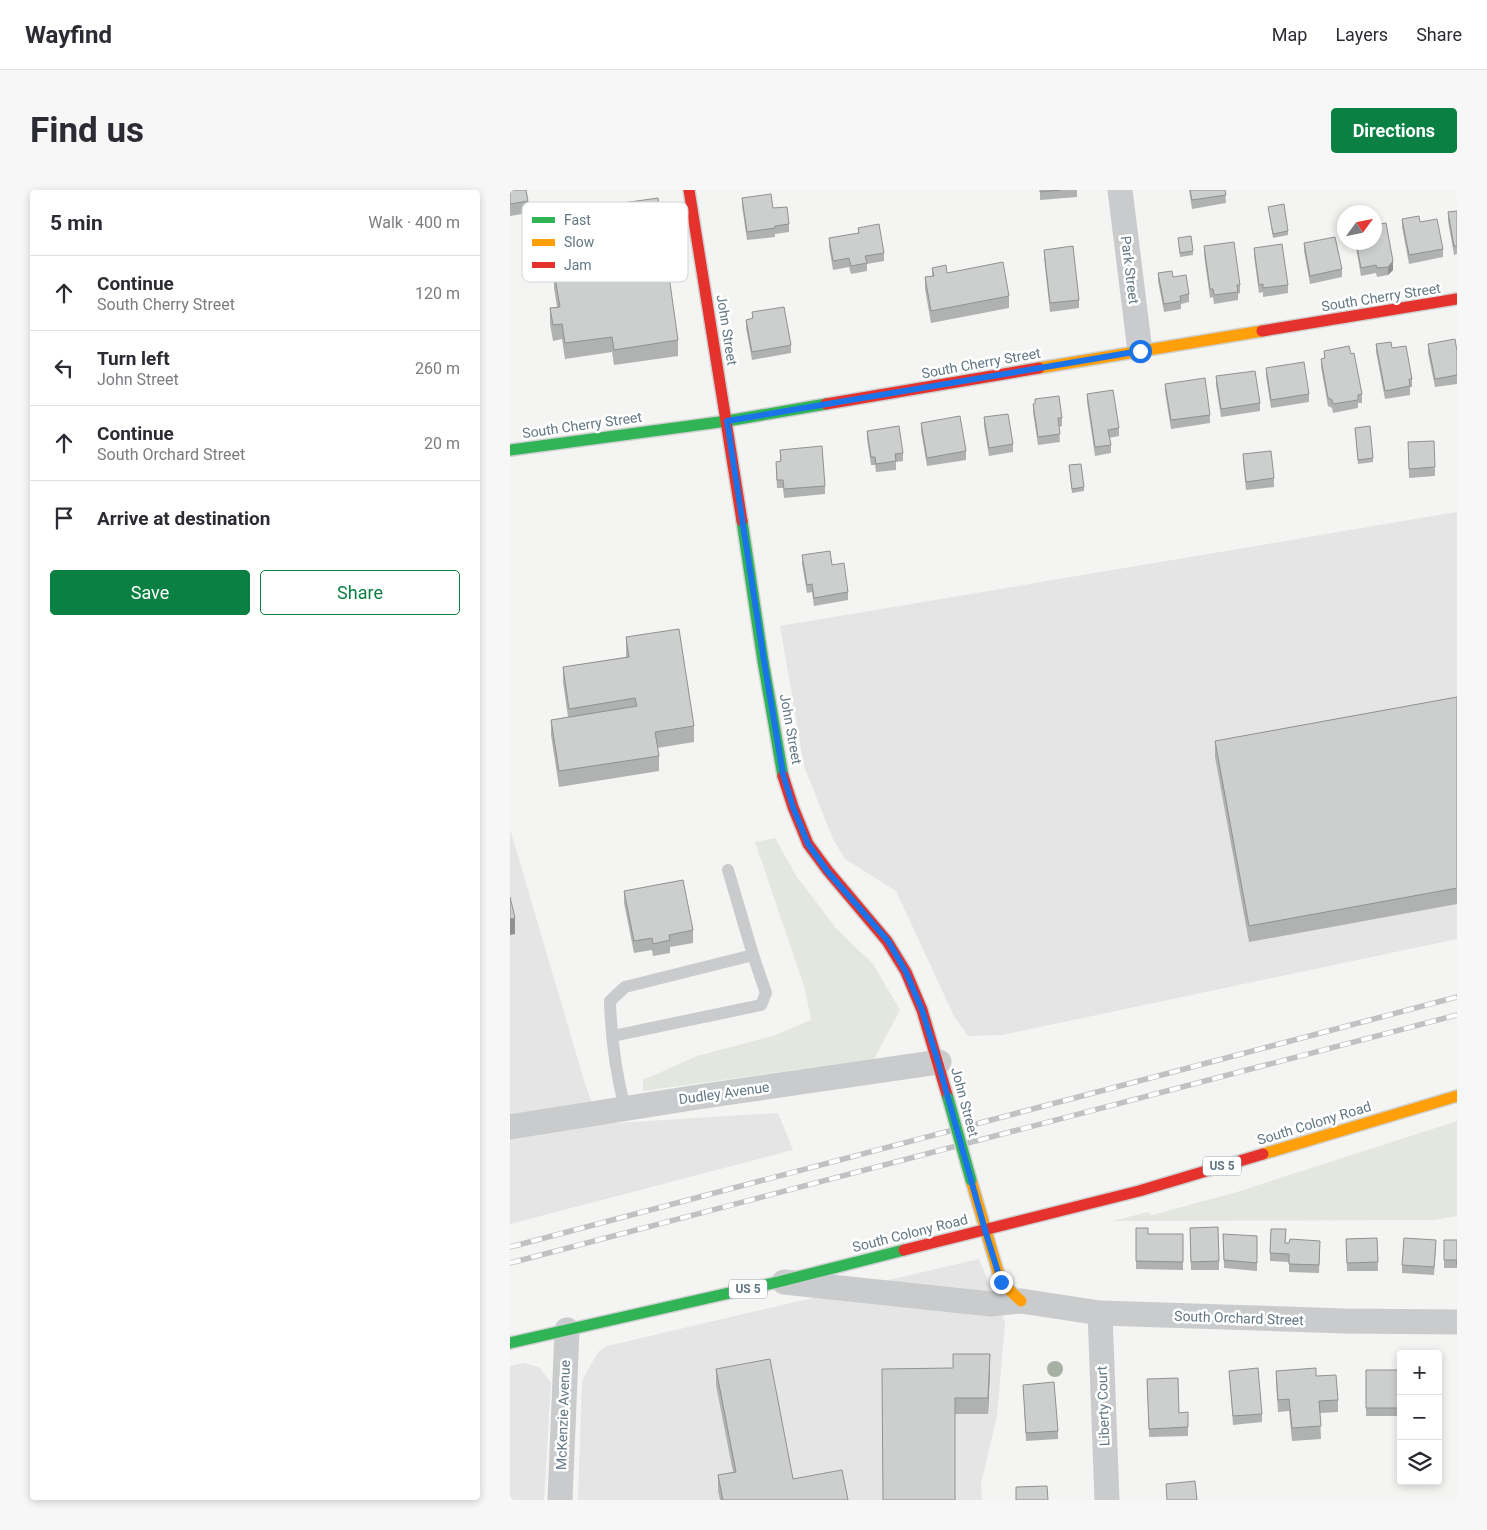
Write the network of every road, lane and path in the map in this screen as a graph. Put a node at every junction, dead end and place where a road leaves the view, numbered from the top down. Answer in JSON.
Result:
{"nodes":[{"id":1,"x":689,"y":190,"type":"edge"},
{"id":2,"x":1120,"y":190,"type":"edge"},
{"id":3,"x":1457,"y":299,"type":"edge"},
{"id":4,"x":1140,"y":351,"type":"junction"},
{"id":5,"x":727,"y":421,"type":"junction"},
{"id":6,"x":510,"y":450,"type":"edge"},
{"id":7,"x":728,"y":870,"type":"dead end"},
{"id":8,"x":753,"y":955,"type":"junction"},
{"id":9,"x":613,"y":1036,"type":"junction"},
{"id":10,"x":938,"y":1062,"type":"junction"},
{"id":11,"x":1457,"y":1096,"type":"edge"},
{"id":12,"x":625,"y":1108,"type":"junction"},
{"id":13,"x":510,"y":1127,"type":"edge"},
{"id":14,"x":985,"y":1230,"type":"junction"},
{"id":15,"x":778,"y":1282,"type":"junction"},
{"id":16,"x":1021,"y":1301,"type":"junction"},
{"id":17,"x":1100,"y":1313,"type":"junction"},
{"id":18,"x":1457,"y":1322,"type":"edge"},
{"id":19,"x":567,"y":1330,"type":"junction"},
{"id":20,"x":510,"y":1343,"type":"edge"},
{"id":21,"x":560,"y":1500,"type":"edge"},
{"id":22,"x":1107,"y":1500,"type":"edge"}],
"edges":[{"from":1,"to":5,"type":"street","name":"John Street"},
{"from":2,"to":4,"type":"street","name":"Park Street"},
{"from":3,"to":4,"type":"street","name":"South Cherry Street"},
{"from":4,"to":5,"type":"street","name":"South Cherry Street"},
{"from":5,"to":6,"type":"street","name":"South Cherry Street"},
{"from":5,"to":10,"type":"street","name":"John Street"},
{"from":7,"to":8,"type":"lane"},
{"from":8,"to":9,"type":"lane"},
{"from":8,"to":9,"type":"lane"},
{"from":9,"to":12,"type":"lane"},
{"from":10,"to":12,"type":"street","name":"Dudley Avenue"},
{"from":10,"to":14,"type":"street","name":"John Street","bridge":true},
{"from":11,"to":14,"type":"street","name":"South Colony Road","number":"US 5"},
{"from":12,"to":13,"type":"street","name":"Dudley Avenue"},
{"from":14,"to":15,"type":"street","name":"South Colony Road","number":"US 5"},
{"from":14,"to":16,"type":"street"},
{"from":15,"to":16,"type":"street","name":"South Orchard Street"},
{"from":15,"to":19,"type":"street","name":"South Colony Road","number":"US 5"},
{"from":16,"to":17,"type":"street","name":"South Orchard Street"},
{"from":17,"to":18,"type":"street","name":"South Orchard Street"},
{"from":17,"to":22,"type":"street","name":"Liberty Court"},
{"from":19,"to":20,"type":"street","name":"South Colony Road","number":"US 5"},
{"from":19,"to":21,"type":"street","name":"McKenzie Avenue"}]}
